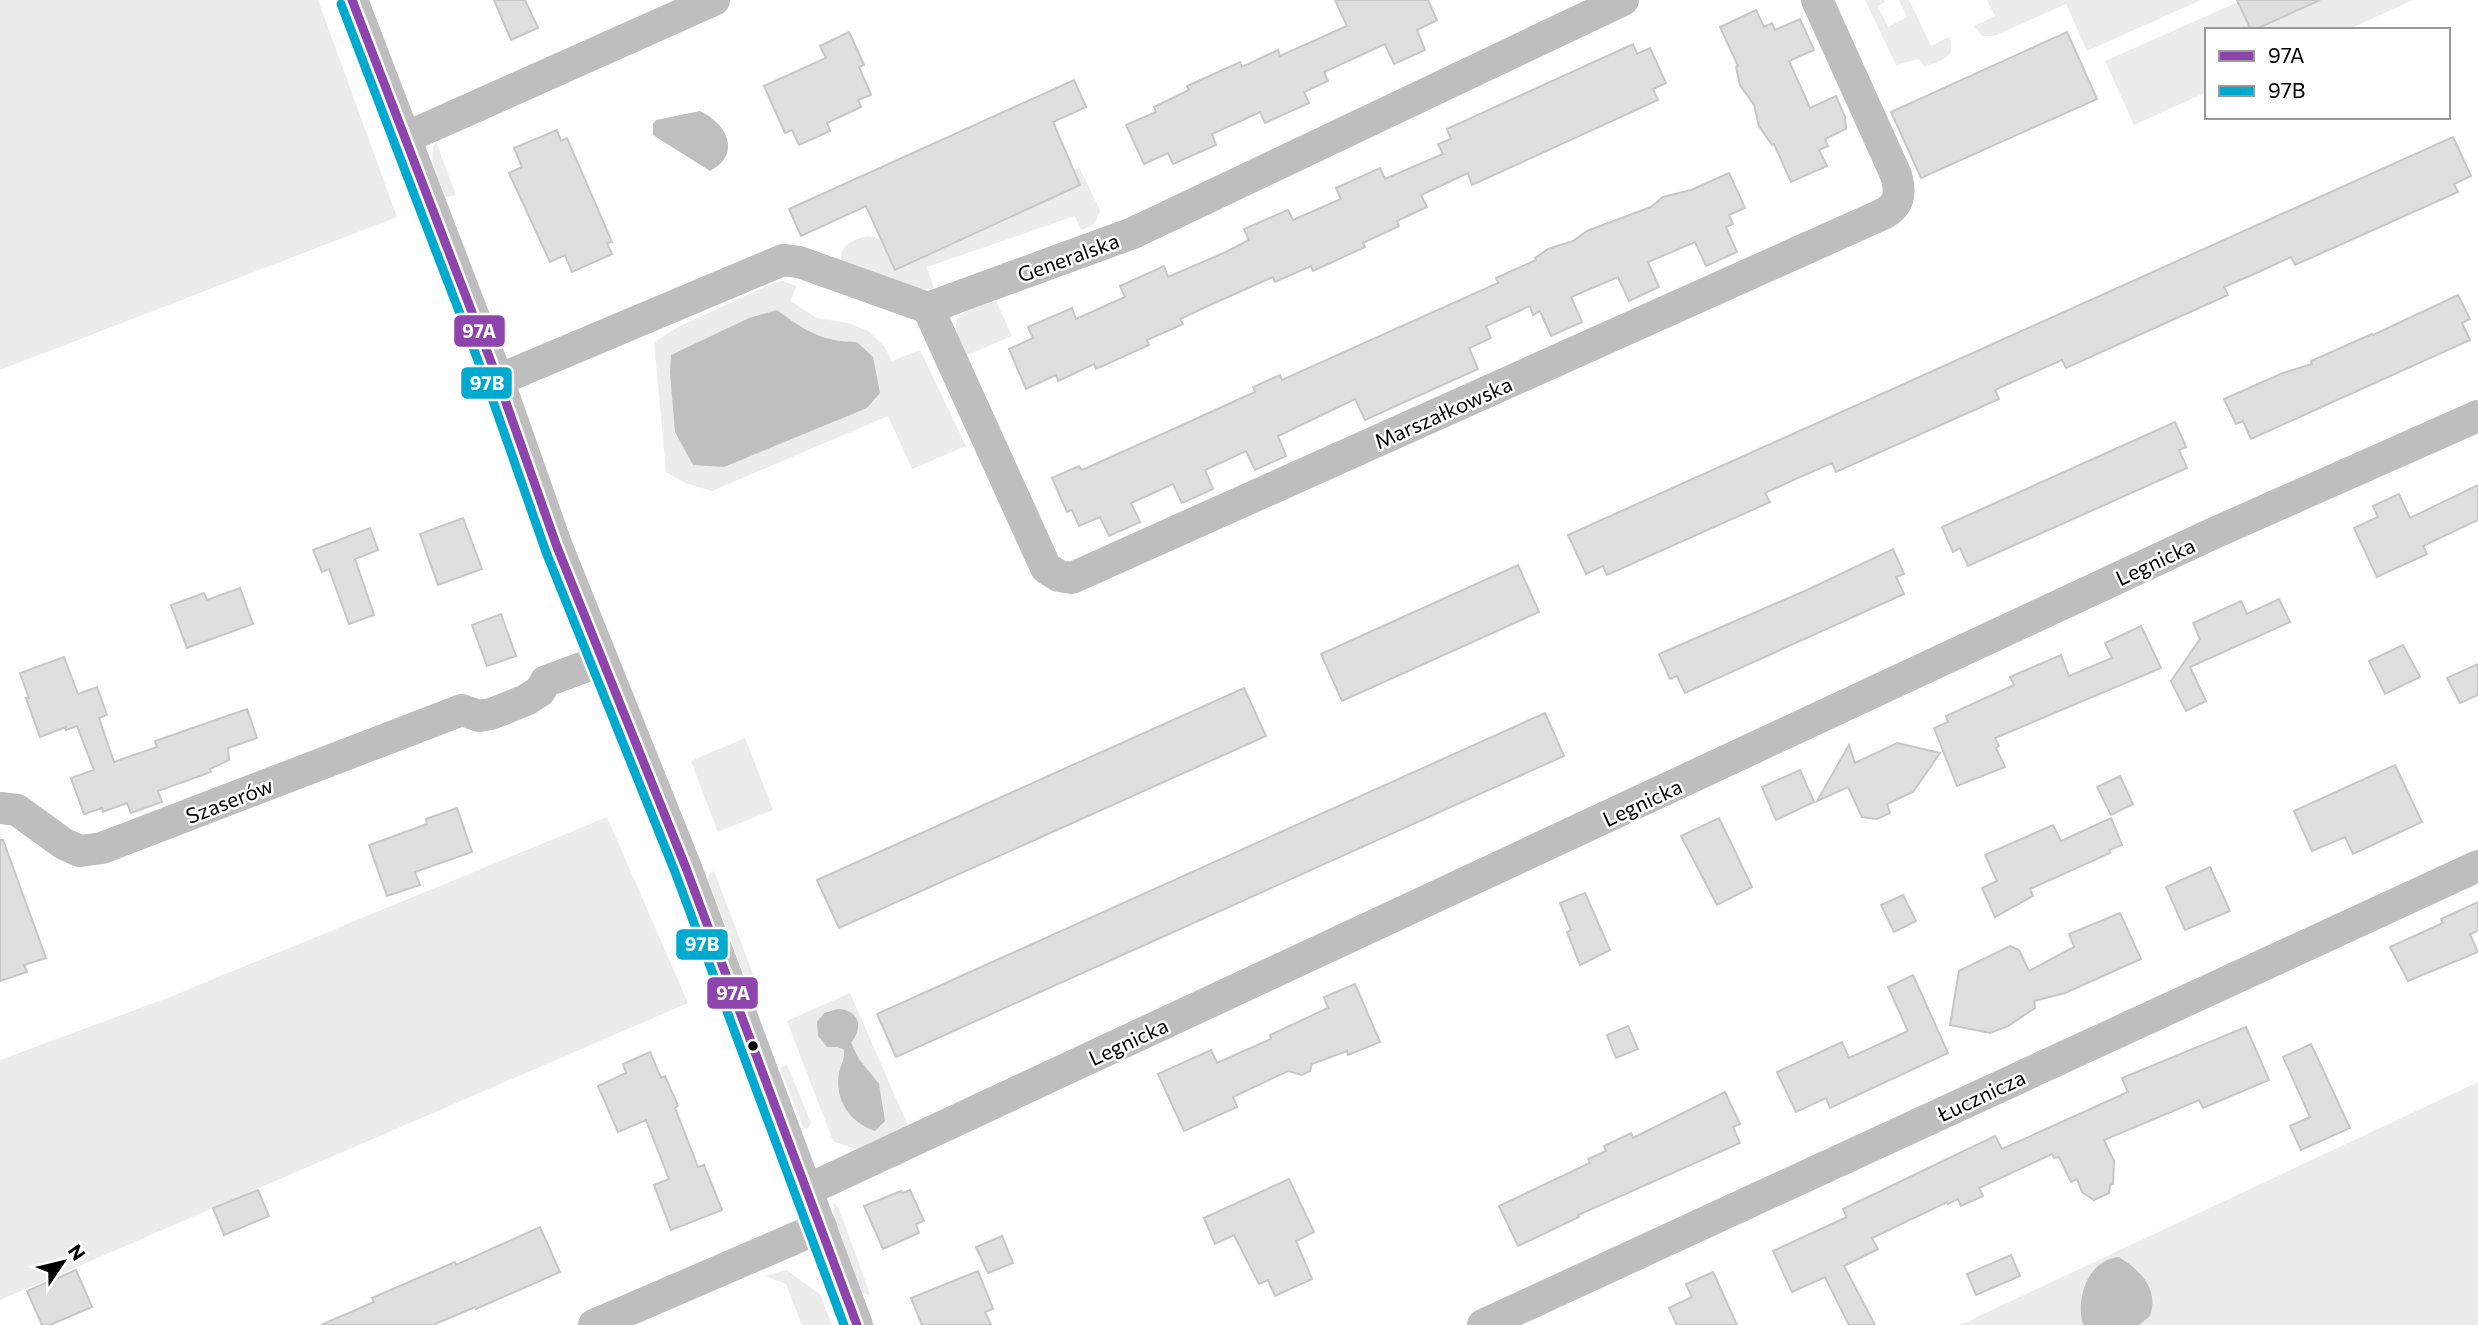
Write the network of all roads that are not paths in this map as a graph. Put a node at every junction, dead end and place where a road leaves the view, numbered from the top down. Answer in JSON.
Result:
{"nodes":[{"id":1,"x":352,"y":0,"type":"edge"},
{"id":2,"x":714,"y":0,"type":"edge"},
{"id":3,"x":1623,"y":0,"type":"edge"},
{"id":4,"x":1817,"y":0,"type":"edge"},
{"id":5,"x":405,"y":138,"type":"junction"},
{"id":6,"x":928,"y":308,"type":"junction"},
{"id":7,"x":498,"y":380,"type":"junction"},
{"id":8,"x":2478,"y":416,"type":"edge"},
{"id":9,"x":601,"y":661,"type":"junction"},
{"id":10,"x":0,"y":808,"type":"edge"},
{"id":11,"x":2478,"y":866,"type":"edge"},
{"id":12,"x":807,"y":1190,"type":"junction"},
{"id":13,"x":821,"y":1227,"type":"junction"},
{"id":14,"x":594,"y":1325,"type":"edge"},
{"id":15,"x":857,"y":1325,"type":"edge"},
{"id":16,"x":1483,"y":1325,"type":"edge"}],
"edges":[{"from":1,"to":5,"type":"street"},
{"from":2,"to":5,"type":"street"},
{"from":3,"to":6,"type":"street","name":"Generalska"},
{"from":4,"to":6,"type":"street","name":"Marszałkowska"},
{"from":5,"to":7,"type":"street"},
{"from":6,"to":7,"type":"street"},
{"from":7,"to":9,"type":"street"},
{"from":8,"to":12,"type":"street","name":"Legnicka"},
{"from":9,"to":10,"type":"street","name":"Szaserów"},
{"from":9,"to":12,"type":"street"},
{"from":11,"to":16,"type":"street","name":"Łucznicza"},
{"from":12,"to":13,"type":"street"},
{"from":13,"to":14,"type":"street"},
{"from":13,"to":15,"type":"street"}]}
